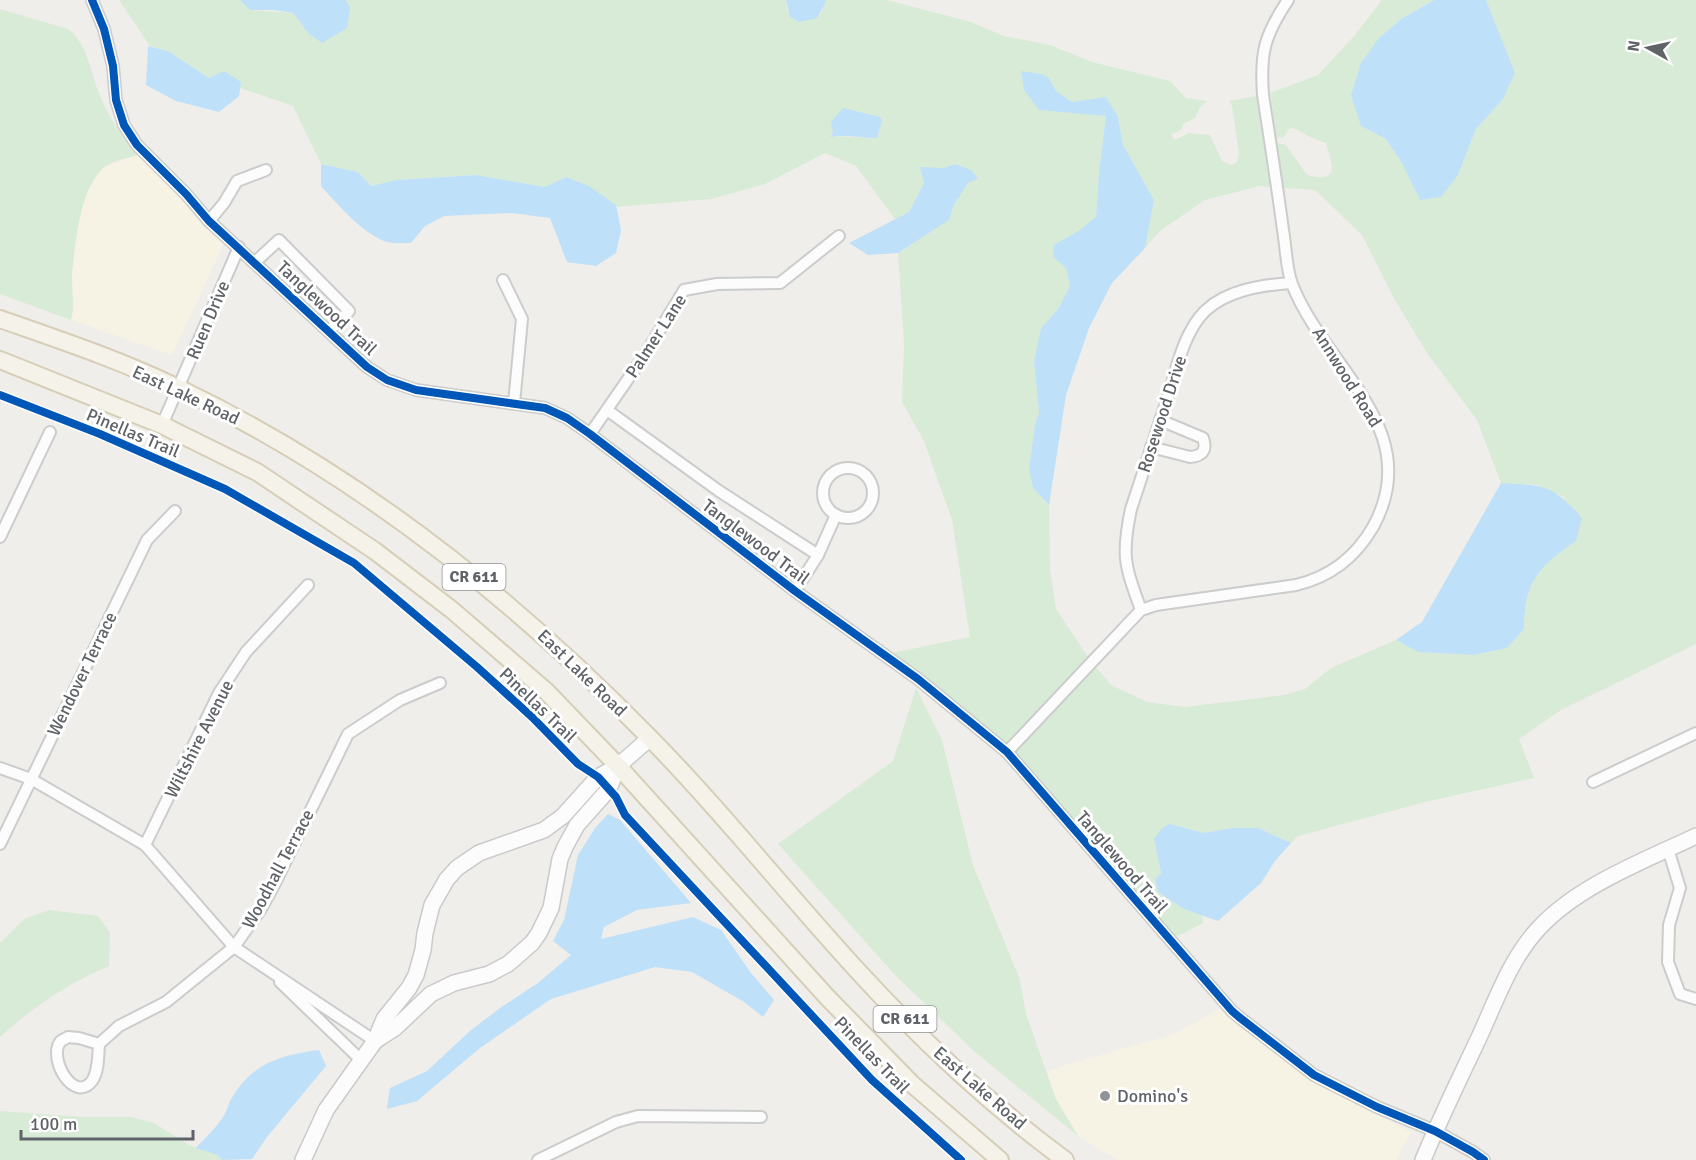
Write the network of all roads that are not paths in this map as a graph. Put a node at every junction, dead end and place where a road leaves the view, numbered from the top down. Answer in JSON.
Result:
{"nodes":[{"id":1,"x":92,"y":0,"type":"edge"},
{"id":2,"x":1288,"y":0,"type":"edge"},
{"id":3,"x":266,"y":170,"type":"dead end"},
{"id":4,"x":209,"y":221,"type":"junction"},
{"id":5,"x":838,"y":236,"type":"dead end"},
{"id":6,"x":239,"y":247,"type":"junction"},
{"id":7,"x":255,"y":262,"type":"junction"},
{"id":8,"x":503,"y":280,"type":"dead end"},
{"id":9,"x":1291,"y":283,"type":"junction"},
{"id":10,"x":0,"y":319,"type":"edge"},
{"id":11,"x":328,"y":331,"type":"junction"},
{"id":12,"x":0,"y":360,"type":"edge"},
{"id":13,"x":178,"y":388,"type":"junction"},
{"id":14,"x":514,"y":403,"type":"junction"},
{"id":15,"x":607,"y":410,"type":"junction"},
{"id":16,"x":1160,"y":420,"type":"junction"},
{"id":17,"x":162,"y":425,"type":"junction"},
{"id":18,"x":50,"y":432,"type":"dead end"},
{"id":19,"x":590,"y":434,"type":"junction"},
{"id":20,"x":1151,"y":447,"type":"junction"},
{"id":21,"x":175,"y":511,"type":"dead end"},
{"id":22,"x":836,"y":515,"type":"junction"},
{"id":23,"x":0,"y":537,"type":"edge"},
{"id":24,"x":818,"y":555,"type":"junction"},
{"id":25,"x":308,"y":585,"type":"dead end"},
{"id":26,"x":795,"y":591,"type":"junction"},
{"id":27,"x":1141,"y":610,"type":"junction"},
{"id":28,"x":440,"y":683,"type":"dead end"},
{"id":29,"x":1696,"y":733,"type":"edge"},
{"id":30,"x":650,"y":738,"type":"junction"},
{"id":31,"x":1007,"y":752,"type":"junction"},
{"id":32,"x":618,"y":766,"type":"junction"},
{"id":33,"x":0,"y":768,"type":"edge"},
{"id":34,"x":31,"y":779,"type":"junction"},
{"id":35,"x":1593,"y":782,"type":"dead end"},
{"id":36,"x":1696,"y":836,"type":"edge"},
{"id":37,"x":0,"y":844,"type":"edge"},
{"id":38,"x":145,"y":845,"type":"junction"},
{"id":39,"x":1668,"y":849,"type":"junction"},
{"id":40,"x":234,"y":947,"type":"junction"},
{"id":41,"x":267,"y":969,"type":"junction"},
{"id":42,"x":1696,"y":999,"type":"edge"},
{"id":43,"x":375,"y":1041,"type":"junction"},
{"id":44,"x":99,"y":1044,"type":"junction"},
{"id":45,"x":361,"y":1060,"type":"junction"},
{"id":46,"x":761,"y":1117,"type":"dead end"},
{"id":47,"x":1435,"y":1131,"type":"junction"},
{"id":48,"x":303,"y":1160,"type":"edge"},
{"id":49,"x":538,"y":1160,"type":"edge"},
{"id":50,"x":1000,"y":1160,"type":"edge"},
{"id":51,"x":1065,"y":1160,"type":"edge"},
{"id":52,"x":1423,"y":1160,"type":"edge"},
{"id":53,"x":1484,"y":1160,"type":"edge"}],
"edges":[{"from":1,"to":4,"type":"street","name":"Tanglewood Trail"},
{"from":2,"to":9,"type":"street","name":"Annwood Road"},
{"from":3,"to":4,"type":"street"},
{"from":4,"to":6,"type":"street","name":"Tanglewood Trail"},
{"from":5,"to":15,"type":"street","name":"Palmer Lane"},
{"from":6,"to":7,"type":"street","name":"Tanglewood Trail"},
{"from":6,"to":13,"type":"street","name":"Ruen Drive"},
{"from":7,"to":11,"type":"street","name":"Tanglewood Trail"},
{"from":7,"to":11,"type":"street"},
{"from":8,"to":14,"type":"street"},
{"from":9,"to":16,"type":"street","name":"Rosewood Drive"},
{"from":9,"to":27,"type":"street","name":"Annwood Road"},
{"from":10,"to":13,"type":"main road","name":"East Lake Road","number":"CR 611"},
{"from":11,"to":14,"type":"street","name":"Tanglewood Trail"},
{"from":12,"to":17,"type":"main road","name":"East Lake Road","number":"CR 611"},
{"from":13,"to":17,"type":"street","name":"Ruen Drive"},
{"from":13,"to":30,"type":"main road","name":"East Lake Road","number":"CR 611"},
{"from":14,"to":19,"type":"street","name":"Tanglewood Trail"},
{"from":15,"to":19,"type":"street","name":"Palmer Lane"},
{"from":15,"to":24,"type":"street"},
{"from":16,"to":20,"type":"street","name":"Rosewood Drive"},
{"from":16,"to":20,"type":"street"},
{"from":17,"to":32,"type":"main road","name":"East Lake Road","number":"CR 611"},
{"from":18,"to":23,"type":"street"},
{"from":19,"to":26,"type":"street","name":"Tanglewood Trail"},
{"from":20,"to":27,"type":"street","name":"Rosewood Drive"},
{"from":21,"to":34,"type":"street","name":"Wendover Terrace"},
{"from":22,"to":22,"type":"street"},
{"from":22,"to":24,"type":"street"},
{"from":24,"to":26,"type":"street"},
{"from":25,"to":38,"type":"street","name":"Wiltshire Avenue"},
{"from":26,"to":31,"type":"street","name":"Tanglewood Trail"},
{"from":27,"to":31,"type":"street"},
{"from":28,"to":40,"type":"street","name":"Woodhall Terrace"},
{"from":29,"to":35,"type":"street"},
{"from":30,"to":32,"type":"street"},
{"from":30,"to":51,"type":"main road","name":"East Lake Road","number":"CR 611"},
{"from":31,"to":47,"type":"street","name":"Tanglewood Trail"},
{"from":32,"to":43,"type":"street"},
{"from":32,"to":43,"type":"street"},
{"from":32,"to":50,"type":"main road","name":"East Lake Road","number":"CR 611"},
{"from":33,"to":34,"type":"street"},
{"from":34,"to":37,"type":"street","name":"Wendover Terrace"},
{"from":34,"to":38,"type":"street"},
{"from":36,"to":39,"type":"street"},
{"from":38,"to":40,"type":"street"},
{"from":39,"to":42,"type":"street"},
{"from":39,"to":47,"type":"street"},
{"from":40,"to":41,"type":"street"},
{"from":40,"to":44,"type":"street","name":"Woodhall Terrace"},
{"from":41,"to":43,"type":"street"},
{"from":41,"to":45,"type":"street"},
{"from":43,"to":45,"type":"street"},
{"from":44,"to":44,"type":"street"},
{"from":45,"to":48,"type":"street"},
{"from":46,"to":49,"type":"street"},
{"from":47,"to":52,"type":"street"},
{"from":47,"to":53,"type":"street","name":"Tanglewood Trail"}]}
